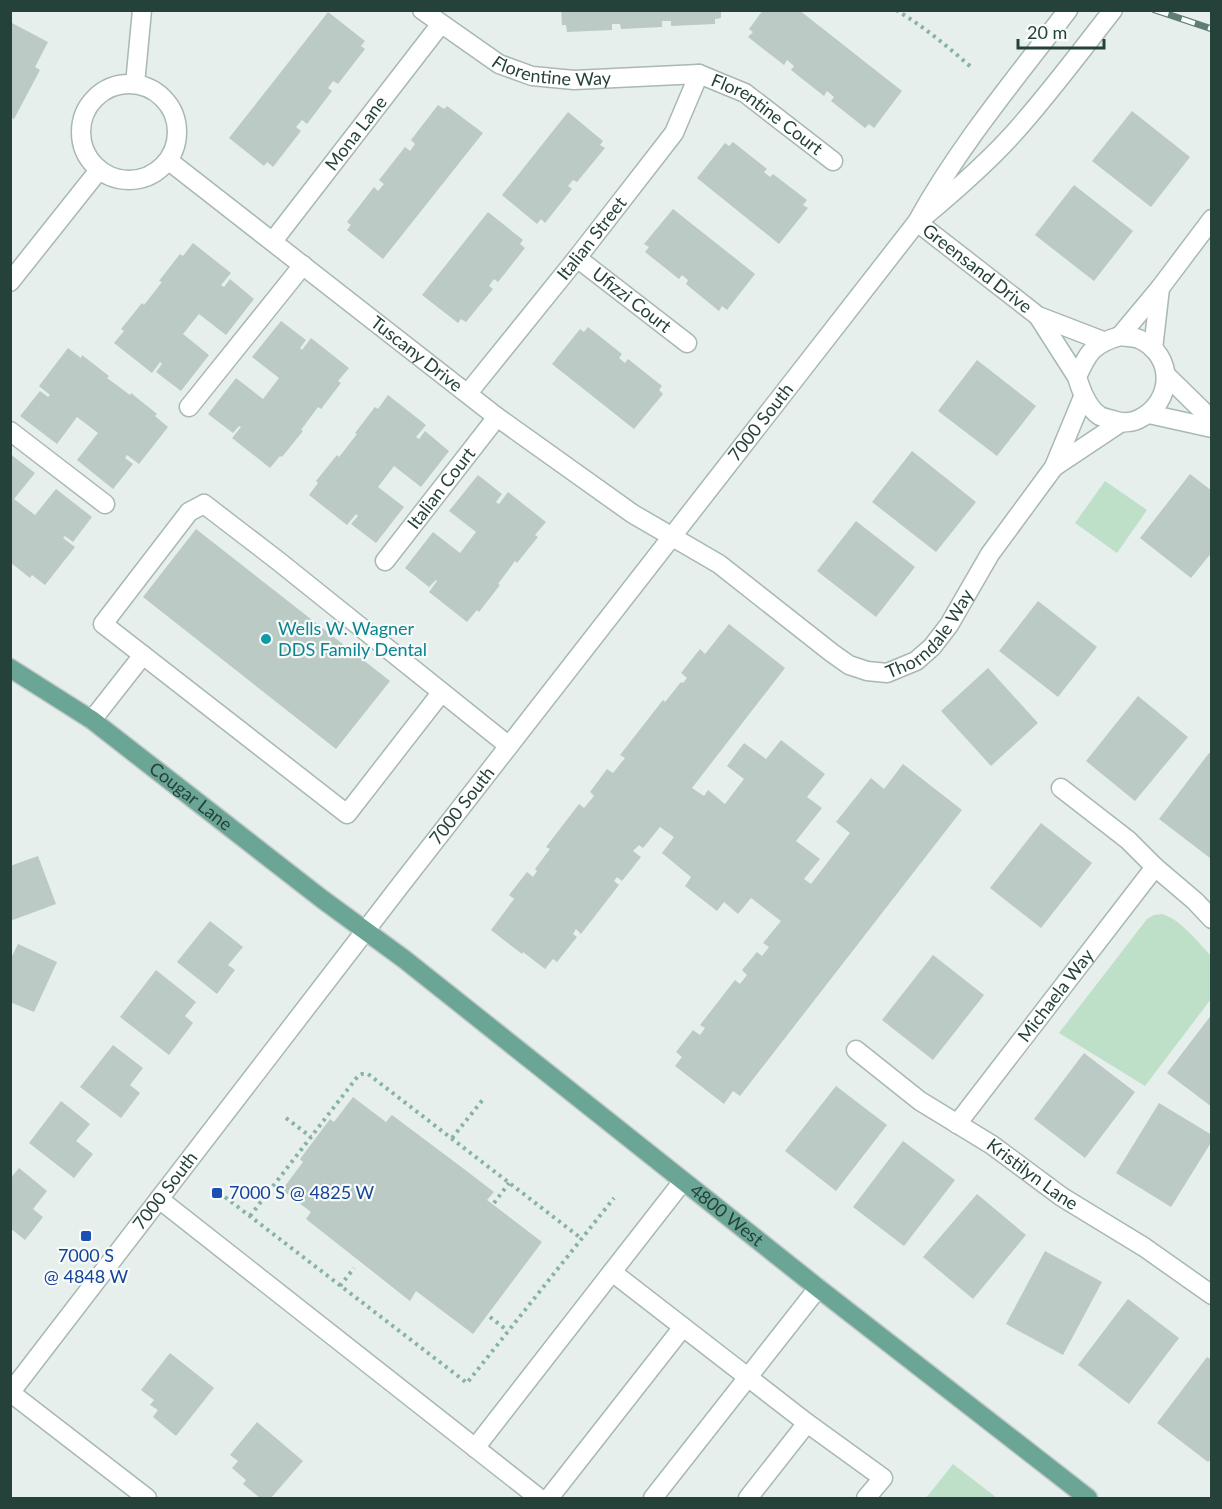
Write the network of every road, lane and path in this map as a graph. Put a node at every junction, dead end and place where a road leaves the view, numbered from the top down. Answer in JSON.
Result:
{"nodes":[{"id":1,"x":142,"y":10,"type":"edge"},
{"id":2,"x":422,"y":10,"type":"edge"},
{"id":3,"x":896,"y":10,"type":"edge"},
{"id":4,"x":1068,"y":10,"type":"edge"},
{"id":5,"x":1113,"y":10,"type":"edge"},
{"id":6,"x":440,"y":25,"type":"junction"},
{"id":7,"x":971,"y":66,"type":"dead end"},
{"id":8,"x":699,"y":74,"type":"junction"},
{"id":9,"x":135,"y":84,"type":"junction"},
{"id":10,"x":169,"y":161,"type":"junction"},
{"id":11,"x":833,"y":161,"type":"dead end"},
{"id":12,"x":99,"y":170,"type":"junction"},
{"id":13,"x":1212,"y":219,"type":"edge"},
{"id":14,"x":917,"y":222,"type":"junction"},
{"id":15,"x":273,"y":241,"type":"junction"},
{"id":16,"x":577,"y":258,"type":"junction"},
{"id":17,"x":303,"y":265,"type":"junction"},
{"id":18,"x":10,"y":282,"type":"edge"},
{"id":19,"x":1160,"y":288,"type":"junction"},
{"id":20,"x":1038,"y":316,"type":"junction"},
{"id":21,"x":1112,"y":339,"type":"junction"},
{"id":22,"x":687,"y":343,"type":"dead end"},
{"id":23,"x":1153,"y":349,"type":"junction"},
{"id":24,"x":1166,"y":375,"type":"junction"},
{"id":25,"x":1077,"y":377,"type":"junction"},
{"id":26,"x":468,"y":393,"type":"junction"},
{"id":27,"x":1083,"y":397,"type":"junction"},
{"id":28,"x":189,"y":407,"type":"dead end"},
{"id":29,"x":1149,"y":414,"type":"junction"},
{"id":30,"x":497,"y":417,"type":"junction"},
{"id":31,"x":1212,"y":420,"type":"edge"},
{"id":32,"x":1120,"y":423,"type":"junction"},
{"id":33,"x":1212,"y":428,"type":"edge"},
{"id":34,"x":10,"y":431,"type":"edge"},
{"id":35,"x":1054,"y":467,"type":"junction"},
{"id":36,"x":105,"y":504,"type":"dead end"},
{"id":37,"x":672,"y":537,"type":"junction"},
{"id":38,"x":385,"y":561,"type":"dead end"},
{"id":39,"x":143,"y":655,"type":"junction"},
{"id":40,"x":10,"y":668,"type":"edge"},
{"id":41,"x":441,"y":693,"type":"junction"},
{"id":42,"x":92,"y":720,"type":"junction"},
{"id":43,"x":509,"y":746,"type":"junction"},
{"id":44,"x":1061,"y":788,"type":"dead end"},
{"id":45,"x":1155,"y":867,"type":"junction"},
{"id":46,"x":1212,"y":919,"type":"edge"},
{"id":47,"x":366,"y":932,"type":"junction"},
{"id":48,"x":856,"y":1050,"type":"dead end"},
{"id":49,"x":485,"y":1097,"type":"dead end"},
{"id":50,"x":286,"y":1118,"type":"dead end"},
{"id":51,"x":957,"y":1124,"type":"junction"},
{"id":52,"x":311,"y":1137,"type":"junction"},
{"id":53,"x":452,"y":1138,"type":"junction"},
{"id":54,"x":683,"y":1181,"type":"junction"},
{"id":55,"x":509,"y":1183,"type":"junction"},
{"id":56,"x":225,"y":1197,"type":"dead end"},
{"id":57,"x":614,"y":1198,"type":"dead end"},
{"id":58,"x":159,"y":1199,"type":"junction"},
{"id":59,"x":494,"y":1203,"type":"dead end"},
{"id":60,"x":250,"y":1216,"type":"junction"},
{"id":61,"x":582,"y":1239,"type":"junction"},
{"id":62,"x":354,"y":1268,"type":"dead end"},
{"id":63,"x":612,"y":1272,"type":"junction"},
{"id":64,"x":340,"y":1286,"type":"junction"},
{"id":65,"x":818,"y":1288,"type":"junction"},
{"id":66,"x":1212,"y":1295,"type":"edge"},
{"id":67,"x":490,"y":1317,"type":"dead end"},
{"id":68,"x":684,"y":1327,"type":"junction"},
{"id":69,"x":508,"y":1331,"type":"junction"},
{"id":70,"x":748,"y":1377,"type":"junction"},
{"id":71,"x":11,"y":1393,"type":"edge"},
{"id":72,"x":807,"y":1423,"type":"junction"},
{"id":73,"x":475,"y":1448,"type":"junction"},
{"id":74,"x":147,"y":1498,"type":"edge"},
{"id":75,"x":539,"y":1498,"type":"edge"},
{"id":76,"x":549,"y":1498,"type":"edge"},
{"id":77,"x":653,"y":1498,"type":"edge"},
{"id":78,"x":748,"y":1498,"type":"edge"},
{"id":79,"x":866,"y":1498,"type":"edge"},
{"id":80,"x":1088,"y":1498,"type":"edge"}],
"edges":[{"from":1,"to":9,"type":"street"},
{"from":2,"to":6,"type":"street","name":"Florentine Way"},
{"from":3,"to":7,"type":"path"},
{"from":4,"to":14,"type":"street","name":"7000 South"},
{"from":5,"to":14,"type":"street","name":"7000 South"},
{"from":6,"to":8,"type":"street","name":"Florentine Way"},
{"from":6,"to":15,"type":"street","name":"Mona Lane"},
{"from":8,"to":11,"type":"street","name":"Florentine Court"},
{"from":8,"to":16,"type":"street","name":"Italian Street"},
{"from":9,"to":10,"type":"street"},
{"from":9,"to":12,"type":"street"},
{"from":10,"to":12,"type":"street"},
{"from":10,"to":15,"type":"street","name":"Tuscany Drive"},
{"from":12,"to":18,"type":"street"},
{"from":13,"to":19,"type":"street"},
{"from":14,"to":20,"type":"street","name":"Greensand Drive"},
{"from":14,"to":37,"type":"street","name":"7000 South"},
{"from":15,"to":17,"type":"street","name":"Tuscany Drive"},
{"from":16,"to":22,"type":"street","name":"Ufizzi Court"},
{"from":16,"to":26,"type":"street","name":"Italian Street"},
{"from":17,"to":26,"type":"street","name":"Tuscany Drive"},
{"from":17,"to":28,"type":"street"},
{"from":19,"to":21,"type":"street"},
{"from":19,"to":23,"type":"street"},
{"from":20,"to":21,"type":"street","name":"Greensand Drive"},
{"from":20,"to":25,"type":"street","name":"Greensand Drive"},
{"from":21,"to":23,"type":"street"},
{"from":21,"to":25,"type":"street"},
{"from":23,"to":24,"type":"street"},
{"from":24,"to":29,"type":"street"},
{"from":24,"to":31,"type":"street"},
{"from":25,"to":27,"type":"street"},
{"from":26,"to":30,"type":"street","name":"Tuscany Drive"},
{"from":27,"to":32,"type":"street"},
{"from":27,"to":35,"type":"street","name":"Thorndale Way"},
{"from":29,"to":32,"type":"street"},
{"from":29,"to":33,"type":"street"},
{"from":30,"to":37,"type":"street","name":"Tuscany Drive"},
{"from":30,"to":38,"type":"street","name":"Italian Court"},
{"from":32,"to":35,"type":"street","name":"Thorndale Way"},
{"from":34,"to":36,"type":"street"},
{"from":35,"to":37,"type":"street","name":"Thorndale Way"},
{"from":37,"to":43,"type":"street","name":"7000 South"},
{"from":39,"to":41,"type":"street"},
{"from":39,"to":41,"type":"street"},
{"from":39,"to":42,"type":"street"},
{"from":40,"to":42,"type":"main road","name":"Cougar Lane"},
{"from":41,"to":43,"type":"street"},
{"from":42,"to":47,"type":"main road","name":"Cougar Lane"},
{"from":43,"to":47,"type":"street","name":"7000 South"},
{"from":44,"to":45,"type":"street"},
{"from":45,"to":46,"type":"street"},
{"from":45,"to":51,"type":"street","name":"Michaela Way"},
{"from":47,"to":54,"type":"main road","name":"4800 West"},
{"from":47,"to":58,"type":"street","name":"7000 South"},
{"from":48,"to":51,"type":"street","name":"Kristilyn Lane"},
{"from":49,"to":53,"type":"path"},
{"from":50,"to":52,"type":"path"},
{"from":51,"to":66,"type":"street","name":"Kristilyn Lane"},
{"from":52,"to":53,"type":"path"},
{"from":52,"to":60,"type":"path"},
{"from":53,"to":55,"type":"path"},
{"from":54,"to":63,"type":"street"},
{"from":54,"to":65,"type":"main road","name":"4800 West"},
{"from":55,"to":59,"type":"path"},
{"from":55,"to":61,"type":"path"},
{"from":56,"to":60,"type":"path"},
{"from":57,"to":61,"type":"path"},
{"from":58,"to":71,"type":"street","name":"7000 South"},
{"from":58,"to":73,"type":"street"},
{"from":60,"to":64,"type":"path"},
{"from":61,"to":69,"type":"path"},
{"from":62,"to":64,"type":"path"},
{"from":63,"to":68,"type":"street"},
{"from":63,"to":73,"type":"street"},
{"from":64,"to":69,"type":"path"},
{"from":65,"to":70,"type":"street"},
{"from":65,"to":80,"type":"main road","name":"4800 West"},
{"from":67,"to":69,"type":"path"},
{"from":68,"to":70,"type":"street"},
{"from":68,"to":76,"type":"street"},
{"from":70,"to":72,"type":"street"},
{"from":70,"to":77,"type":"street"},
{"from":71,"to":74,"type":"street"},
{"from":72,"to":78,"type":"street"},
{"from":72,"to":79,"type":"street"},
{"from":73,"to":75,"type":"street"}]}
